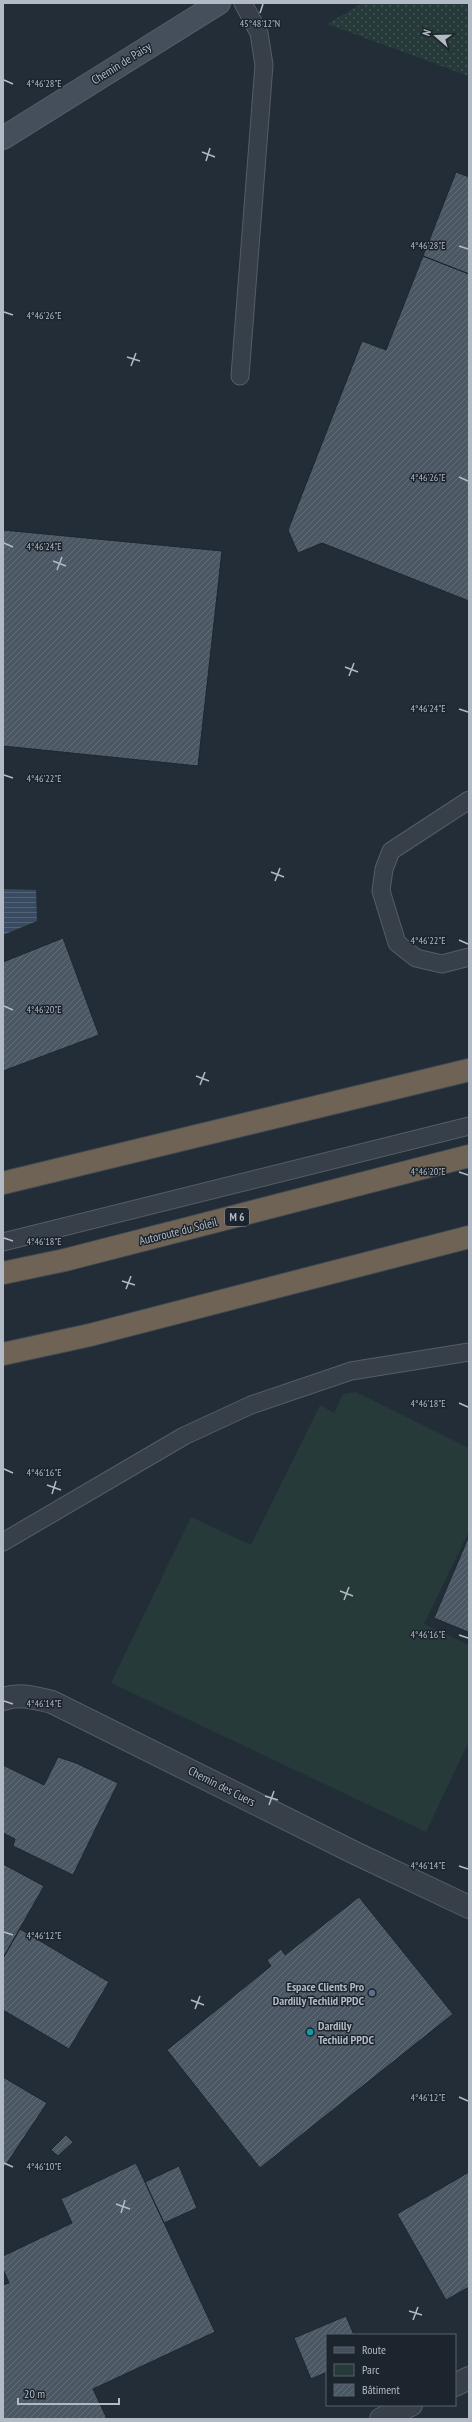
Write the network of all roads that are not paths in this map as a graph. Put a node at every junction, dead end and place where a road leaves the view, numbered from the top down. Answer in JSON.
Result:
{"nodes":[{"id":1,"x":219,"y":3,"type":"edge"},
{"id":2,"x":243,"y":3,"type":"edge"},
{"id":3,"x":3,"y":138,"type":"edge"},
{"id":4,"x":240,"y":376,"type":"dead end"},
{"id":5,"x":469,"y":800,"type":"edge"},
{"id":6,"x":469,"y":957,"type":"edge"},
{"id":7,"x":469,"y":1070,"type":"edge"},
{"id":8,"x":469,"y":1126,"type":"edge"},
{"id":9,"x":469,"y":1156,"type":"edge"},
{"id":10,"x":3,"y":1183,"type":"edge"},
{"id":11,"x":469,"y":1237,"type":"edge"},
{"id":12,"x":3,"y":1242,"type":"edge"},
{"id":13,"x":3,"y":1273,"type":"edge"},
{"id":14,"x":469,"y":1352,"type":"edge"},
{"id":15,"x":3,"y":1354,"type":"edge"},
{"id":16,"x":3,"y":1542,"type":"edge"},
{"id":17,"x":9,"y":1697,"type":"edge"},
{"id":18,"x":469,"y":1907,"type":"edge"},
{"id":19,"x":469,"y":2378,"type":"edge"},
{"id":20,"x":456,"y":2384,"type":"edge"},
{"id":21,"x":409,"y":2406,"type":"edge"},
{"id":22,"x":380,"y":2419,"type":"edge"}],
"edges":[{"from":1,"to":3,"type":"street","name":"Chemin de Paisy"},
{"from":2,"to":4,"type":"lane"},
{"from":5,"to":6,"type":"lane"},
{"from":7,"to":10,"type":"highway"},
{"from":8,"to":12,"type":"lane"},
{"from":9,"to":13,"type":"highway","name":"Autoroute du Soleil","number":"M 6"},
{"from":11,"to":15,"type":"highway"},
{"from":14,"to":16,"type":"lane"},
{"from":17,"to":18,"type":"street","name":"Chemin des Cuers"},
{"from":19,"to":20,"type":"street"},
{"from":21,"to":22,"type":"street"}]}
